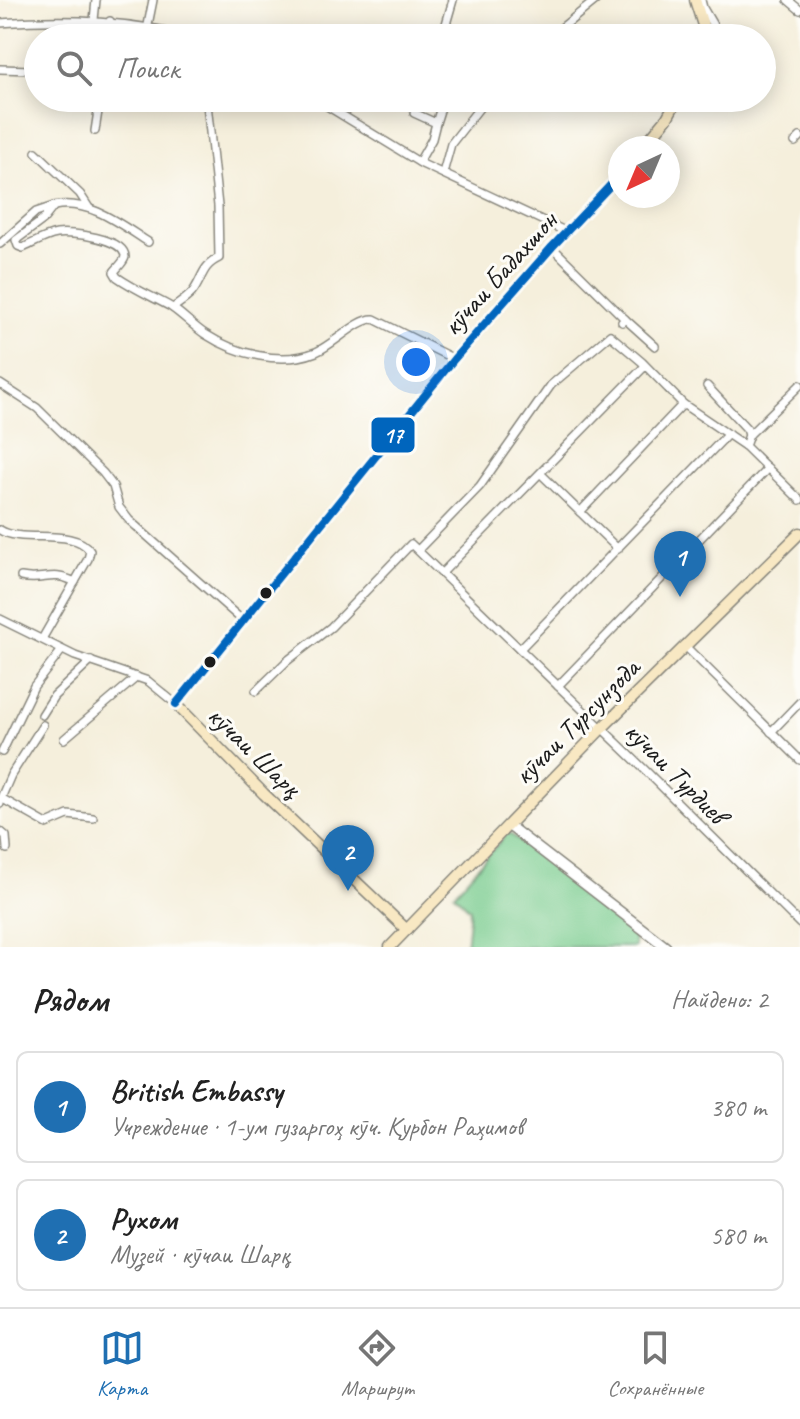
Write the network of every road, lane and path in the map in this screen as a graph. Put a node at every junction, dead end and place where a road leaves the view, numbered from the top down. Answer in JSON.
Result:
{"nodes":[{"id":1,"x":96,"y":0,"type":"edge"},
{"id":2,"x":153,"y":0,"type":"edge"},
{"id":3,"x":453,"y":0,"type":"edge"},
{"id":4,"x":596,"y":0,"type":"edge"},
{"id":5,"x":695,"y":0,"type":"edge"},
{"id":6,"x":701,"y":0,"type":"edge"},
{"id":7,"x":788,"y":0,"type":"edge"},
{"id":8,"x":800,"y":10,"type":"edge"},
{"id":9,"x":94,"y":20,"type":"junction"},
{"id":10,"x":110,"y":21,"type":"junction"},
{"id":11,"x":0,"y":23,"type":"edge"},
{"id":12,"x":110,"y":24,"type":"edge"},
{"id":13,"x":138,"y":24,"type":"edge"},
{"id":14,"x":148,"y":24,"type":"edge"},
{"id":15,"x":446,"y":24,"type":"edge"},
{"id":16,"x":568,"y":24,"type":"edge"},
{"id":17,"x":707,"y":24,"type":"edge"},
{"id":18,"x":708,"y":24,"type":"edge"},
{"id":19,"x":0,"y":69,"type":"edge"},
{"id":20,"x":24,"y":70,"type":"edge"},
{"id":21,"x":98,"y":112,"type":"edge"},
{"id":22,"x":208,"y":112,"type":"edge"},
{"id":23,"x":337,"y":112,"type":"edge"},
{"id":24,"x":414,"y":112,"type":"edge"},
{"id":25,"x":440,"y":112,"type":"edge"},
{"id":26,"x":476,"y":112,"type":"edge"},
{"id":27,"x":670,"y":112,"type":"edge"},
{"id":28,"x":436,"y":123,"type":"junction"},
{"id":29,"x":95,"y":131,"type":"dead end"},
{"id":30,"x":652,"y":136,"type":"edge"},
{"id":31,"x":36,"y":152,"type":"dead end"},
{"id":32,"x":419,"y":162,"type":"junction"},
{"id":33,"x":443,"y":173,"type":"junction"},
{"id":34,"x":608,"y":188,"type":"edge"},
{"id":35,"x":54,"y":206,"type":"junction"},
{"id":36,"x":89,"y":208,"type":"junction"},
{"id":37,"x":567,"y":232,"type":"junction"},
{"id":38,"x":148,"y":242,"type":"dead end"},
{"id":39,"x":0,"y":244,"type":"edge"},
{"id":40,"x":552,"y":247,"type":"junction"},
{"id":41,"x":173,"y":308,"type":"junction"},
{"id":42,"x":655,"y":346,"type":"dead end"},
{"id":43,"x":454,"y":359,"type":"junction"},
{"id":44,"x":645,"y":366,"type":"junction"},
{"id":45,"x":0,"y":384,"type":"edge"},
{"id":46,"x":800,"y":385,"type":"edge"},
{"id":47,"x":707,"y":386,"type":"dead end"},
{"id":48,"x":683,"y":404,"type":"junction"},
{"id":49,"x":728,"y":434,"type":"junction"},
{"id":50,"x":749,"y":435,"type":"junction"},
{"id":51,"x":745,"y":446,"type":"junction"},
{"id":52,"x":768,"y":468,"type":"junction"},
{"id":53,"x":541,"y":474,"type":"junction"},
{"id":54,"x":800,"y":500,"type":"edge"},
{"id":55,"x":580,"y":512,"type":"junction"},
{"id":56,"x":0,"y":530,"type":"edge"},
{"id":57,"x":800,"y":533,"type":"edge"},
{"id":58,"x":618,"y":549,"type":"junction"},
{"id":59,"x":418,"y":550,"type":"junction"},
{"id":60,"x":442,"y":573,"type":"junction"},
{"id":61,"x":21,"y":577,"type":"dead end"},
{"id":62,"x":75,"y":582,"type":"junction"},
{"id":63,"x":0,"y":619,"type":"edge"},
{"id":64,"x":242,"y":620,"type":"junction"},
{"id":65,"x":42,"y":639,"type":"junction"},
{"id":66,"x":685,"y":646,"type":"junction"},
{"id":67,"x":520,"y":649,"type":"junction"},
{"id":68,"x":62,"y":650,"type":"junction"},
{"id":69,"x":91,"y":661,"type":"junction"},
{"id":70,"x":137,"y":677,"type":"junction"},
{"id":71,"x":558,"y":686,"type":"junction"},
{"id":72,"x":256,"y":691,"type":"dead end"},
{"id":73,"x":800,"y":702,"type":"edge"},
{"id":74,"x":176,"y":704,"type":"junction"},
{"id":75,"x":42,"y":715,"type":"dead end"},
{"id":76,"x":43,"y":725,"type":"dead end"},
{"id":77,"x":602,"y":728,"type":"junction"},
{"id":78,"x":771,"y":732,"type":"junction"},
{"id":79,"x":64,"y":739,"type":"dead end"},
{"id":80,"x":2,"y":752,"type":"edge"},
{"id":81,"x":800,"y":760,"type":"edge"},
{"id":82,"x":1,"y":801,"type":"edge"},
{"id":83,"x":93,"y":818,"type":"dead end"},
{"id":84,"x":508,"y":825,"type":"junction"},
{"id":85,"x":0,"y":831,"type":"edge"},
{"id":86,"x":7,"y":849,"type":"dead end"},
{"id":87,"x":800,"y":924,"type":"edge"},
{"id":88,"x":407,"y":930,"type":"junction"},
{"id":89,"x":390,"y":947,"type":"edge"},
{"id":90,"x":666,"y":947,"type":"edge"}],
"edges":[{"from":1,"to":9,"type":"street"},
{"from":2,"to":14,"type":"street"},
{"from":3,"to":15,"type":"street"},
{"from":4,"to":16,"type":"street"},
{"from":5,"to":17,"type":"main road"},
{"from":6,"to":18,"type":"street"},
{"from":7,"to":8,"type":"street"},
{"from":9,"to":10,"type":"street"},
{"from":9,"to":11,"type":"street"},
{"from":10,"to":12,"type":"street"},
{"from":10,"to":13,"type":"street"},
{"from":19,"to":20,"type":"street"},
{"from":21,"to":29,"type":"street"},
{"from":22,"to":41,"type":"street"},
{"from":23,"to":32,"type":"street"},
{"from":24,"to":28,"type":"street"},
{"from":25,"to":28,"type":"street"},
{"from":26,"to":33,"type":"street"},
{"from":27,"to":30,"type":"main road"},
{"from":28,"to":32,"type":"street"},
{"from":31,"to":36,"type":"street"},
{"from":32,"to":33,"type":"street"},
{"from":33,"to":37,"type":"street"},
{"from":34,"to":37,"type":"main road","name":"кӯчаи Бадахшон"},
{"from":35,"to":36,"type":"street"},
{"from":35,"to":39,"type":"street"},
{"from":35,"to":41,"type":"street"},
{"from":36,"to":38,"type":"street"},
{"from":37,"to":40,"type":"main road","name":"кӯчаи Бадахшон"},
{"from":40,"to":42,"type":"street"},
{"from":40,"to":43,"type":"main road","name":"кӯчаи Бадахшон"},
{"from":41,"to":43,"type":"street"},
{"from":43,"to":64,"type":"main road","name":"кӯчаи Бадахшон"},
{"from":44,"to":48,"type":"street"},
{"from":44,"to":53,"type":"street"},
{"from":44,"to":59,"type":"street"},
{"from":45,"to":64,"type":"street"},
{"from":46,"to":50,"type":"street"},
{"from":47,"to":50,"type":"street"},
{"from":48,"to":49,"type":"street"},
{"from":48,"to":55,"type":"street"},
{"from":49,"to":51,"type":"street"},
{"from":49,"to":58,"type":"street"},
{"from":50,"to":51,"type":"street"},
{"from":51,"to":52,"type":"street"},
{"from":52,"to":54,"type":"street"},
{"from":52,"to":71,"type":"street"},
{"from":53,"to":55,"type":"street"},
{"from":53,"to":60,"type":"street"},
{"from":55,"to":58,"type":"street"},
{"from":56,"to":62,"type":"street"},
{"from":57,"to":66,"type":"main road","name":"кӯчаи Турсунзода"},
{"from":58,"to":67,"type":"street"},
{"from":59,"to":60,"type":"street","name":"кӯчаи Турдиев"},
{"from":59,"to":72,"type":"street","name":"кӯчаи Шарқ"},
{"from":60,"to":67,"type":"street","name":"кӯчаи Турдиев"},
{"from":61,"to":62,"type":"street"},
{"from":62,"to":65,"type":"street"},
{"from":63,"to":65,"type":"street"},
{"from":64,"to":74,"type":"main road","name":"кӯчаи Бадахшон"},
{"from":65,"to":68,"type":"street"},
{"from":66,"to":77,"type":"main road","name":"кӯчаи Турсунзода"},
{"from":66,"to":78,"type":"street"},
{"from":67,"to":71,"type":"street","name":"кӯчаи Турдиев"},
{"from":68,"to":69,"type":"street"},
{"from":68,"to":80,"type":"street"},
{"from":69,"to":70,"type":"street"},
{"from":69,"to":75,"type":"street"},
{"from":70,"to":74,"type":"street"},
{"from":70,"to":79,"type":"street"},
{"from":71,"to":77,"type":"street","name":"кӯчаи Турдиев"},
{"from":73,"to":78,"type":"street"},
{"from":74,"to":88,"type":"main road","name":"кӯчаи Шарқ"},
{"from":76,"to":82,"type":"street"},
{"from":77,"to":84,"type":"main road","name":"кӯчаи Турсунзода"},
{"from":77,"to":87,"type":"street","name":"кӯчаи Турдиев"},
{"from":78,"to":81,"type":"street"},
{"from":82,"to":83,"type":"street"},
{"from":84,"to":88,"type":"main road","name":"кӯчаи Турсунзода"},
{"from":84,"to":90,"type":"street"},
{"from":85,"to":86,"type":"street"},
{"from":88,"to":89,"type":"main road","name":"кӯчаи Турсунзода"}]}
